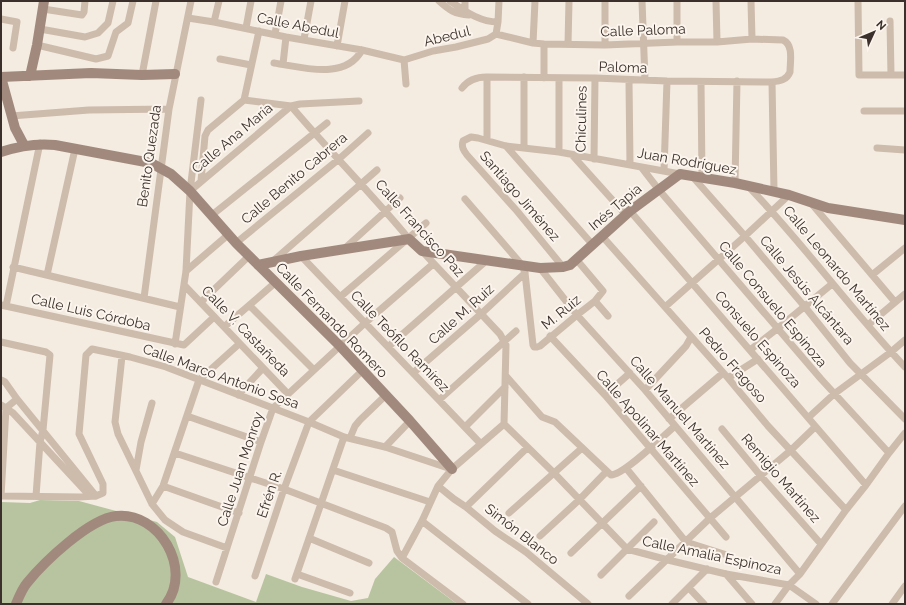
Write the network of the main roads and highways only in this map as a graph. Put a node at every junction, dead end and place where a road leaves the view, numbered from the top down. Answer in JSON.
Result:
{"nodes":[{"id":1,"x":43,"y":5,"type":"edge"},
{"id":2,"x":175,"y":74,"type":"road end"},
{"id":3,"x":30,"y":76,"type":"junction"},
{"id":4,"x":1,"y":77,"type":"edge"},
{"id":5,"x":24,"y":145,"type":"junction"},
{"id":6,"x":1,"y":152,"type":"edge"},
{"id":7,"x":680,"y":174,"type":"joint"},
{"id":8,"x":905,"y":220,"type":"edge"},
{"id":9,"x":258,"y":265,"type":"junction"},
{"id":10,"x":540,"y":268,"type":"joint"},
{"id":11,"x":452,"y":469,"type":"road end"},
{"id":12,"x":16,"y":604,"type":"edge"},
{"id":13,"x":166,"y":604,"type":"edge"}],
"edges":[{"from":1,"to":3,"type":"main road"},
{"from":2,"to":3,"type":"main road"},
{"from":3,"to":4,"type":"main road"},
{"from":4,"to":5,"type":"main road"},
{"from":5,"to":6,"type":"main road","name":"Calle Fernando Romero"},
{"from":5,"to":9,"type":"main road","name":"Calle Fernando Romero"},
{"from":7,"to":8,"type":"main road","name":"Juan Rodríguez"},
{"from":7,"to":10,"type":"main road","name":"Inés Tapia"},
{"from":9,"to":10,"type":"main road","name":"Calle Francisco Paz"},
{"from":9,"to":11,"type":"main road","name":"Calle Fernando Romero"},
{"from":12,"to":13,"type":"main road"}]}
